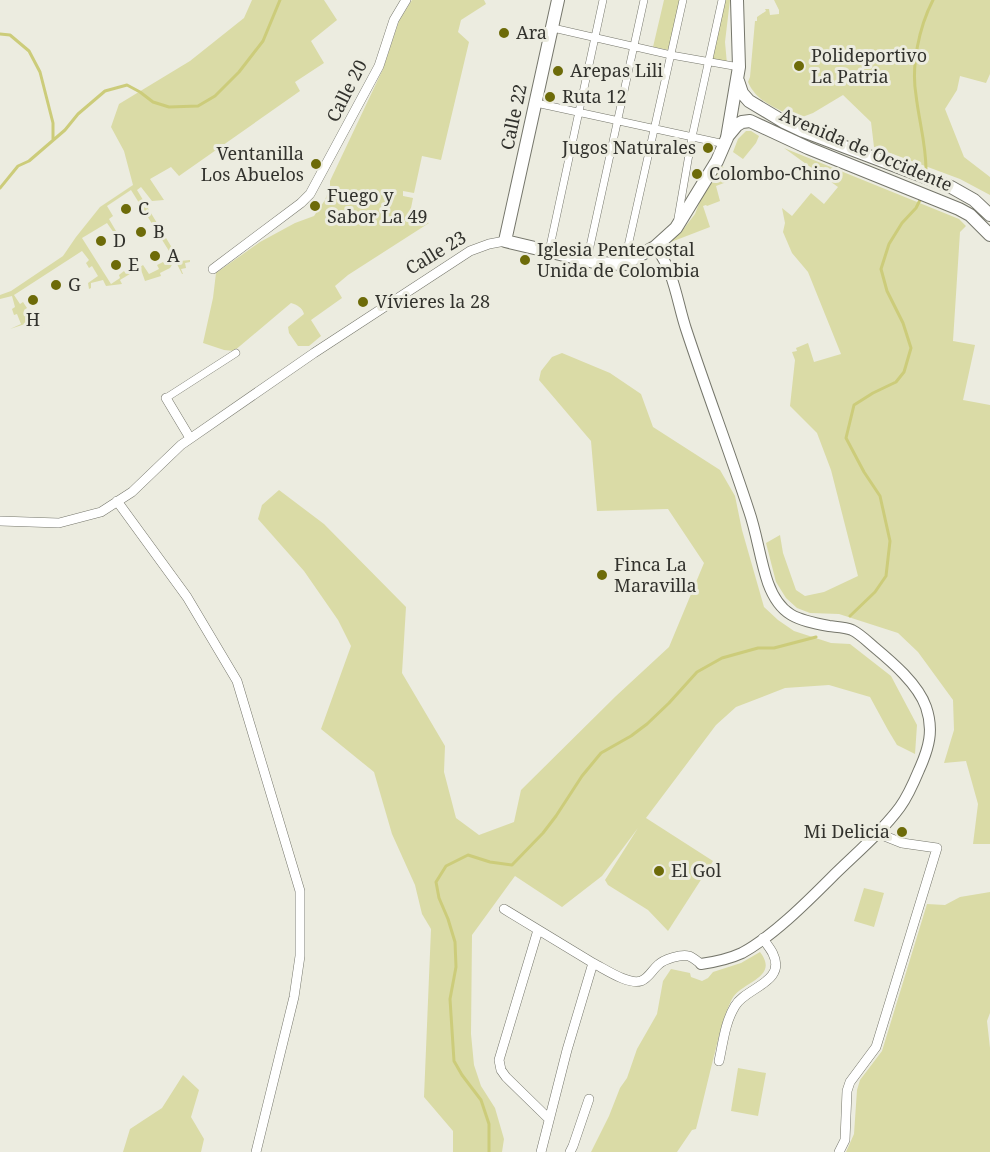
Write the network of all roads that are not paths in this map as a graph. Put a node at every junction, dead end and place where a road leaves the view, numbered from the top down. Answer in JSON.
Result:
{"nodes":[{"id":1,"x":406,"y":0,"type":"edge"},
{"id":2,"x":558,"y":0,"type":"edge"},
{"id":3,"x":603,"y":0,"type":"edge"},
{"id":4,"x":644,"y":0,"type":"edge"},
{"id":5,"x":683,"y":0,"type":"edge"},
{"id":6,"x":722,"y":0,"type":"edge"},
{"id":7,"x":737,"y":0,"type":"edge"},
{"id":8,"x":553,"y":28,"type":"junction"},
{"id":9,"x":594,"y":38,"type":"junction"},
{"id":10,"x":634,"y":46,"type":"junction"},
{"id":11,"x":671,"y":55,"type":"junction"},
{"id":12,"x":709,"y":63,"type":"junction"},
{"id":13,"x":739,"y":67,"type":"junction"},
{"id":14,"x":738,"y":81,"type":"junction"},
{"id":15,"x":536,"y":103,"type":"junction"},
{"id":16,"x":580,"y":112,"type":"junction"},
{"id":17,"x":618,"y":121,"type":"junction"},
{"id":18,"x":655,"y":129,"type":"junction"},
{"id":19,"x":692,"y":137,"type":"junction"},
{"id":20,"x":726,"y":141,"type":"junction"},
{"id":21,"x":990,"y":215,"type":"edge"},
{"id":22,"x":676,"y":228,"type":"junction"},
{"id":23,"x":990,"y":235,"type":"edge"},
{"id":24,"x":505,"y":241,"type":"junction"},
{"id":25,"x":655,"y":246,"type":"junction"},
{"id":26,"x":549,"y":251,"type":"junction"},
{"id":27,"x":587,"y":260,"type":"junction"},
{"id":28,"x":624,"y":264,"type":"junction"},
{"id":29,"x":213,"y":269,"type":"dead end"},
{"id":30,"x":236,"y":353,"type":"dead end"},
{"id":31,"x":166,"y":398,"type":"joint"},
{"id":32,"x":190,"y":438,"type":"junction"},
{"id":33,"x":117,"y":501,"type":"junction"},
{"id":34,"x":0,"y":520,"type":"edge"},
{"id":35,"x":877,"y":833,"type":"junction"},
{"id":36,"x":504,"y":909,"type":"dead end"},
{"id":37,"x":538,"y":930,"type":"junction"},
{"id":38,"x":763,"y":938,"type":"junction"},
{"id":39,"x":593,"y":963,"type":"junction"},
{"id":40,"x":701,"y":964,"type":"joint"},
{"id":41,"x":719,"y":1061,"type":"dead end"},
{"id":42,"x":589,"y":1099,"type":"dead end"},
{"id":43,"x":549,"y":1119,"type":"junction"},
{"id":44,"x":256,"y":1152,"type":"edge"},
{"id":45,"x":541,"y":1152,"type":"edge"},
{"id":46,"x":570,"y":1152,"type":"edge"},
{"id":47,"x":839,"y":1152,"type":"edge"}],
"edges":[{"from":1,"to":29,"type":"street","name":"Calle 20"},
{"from":2,"to":8,"type":"main road","name":"Calle 22"},
{"from":3,"to":9,"type":"street"},
{"from":4,"to":10,"type":"street"},
{"from":5,"to":11,"type":"street"},
{"from":6,"to":12,"type":"street"},
{"from":7,"to":13,"type":"main road"},
{"from":8,"to":9,"type":"street"},
{"from":8,"to":15,"type":"main road","name":"Calle 22"},
{"from":9,"to":10,"type":"street"},
{"from":9,"to":16,"type":"street"},
{"from":10,"to":11,"type":"street"},
{"from":10,"to":17,"type":"street"},
{"from":11,"to":12,"type":"street"},
{"from":11,"to":18,"type":"street"},
{"from":12,"to":13,"type":"street"},
{"from":12,"to":19,"type":"street"},
{"from":13,"to":14,"type":"main road"},
{"from":14,"to":20,"type":"main road"},
{"from":14,"to":21,"type":"main road","name":"Avenida de Occidente"},
{"from":15,"to":16,"type":"street"},
{"from":15,"to":24,"type":"main road","name":"Calle 22"},
{"from":16,"to":17,"type":"street"},
{"from":16,"to":26,"type":"street"},
{"from":17,"to":18,"type":"street"},
{"from":17,"to":27,"type":"street"},
{"from":18,"to":19,"type":"street"},
{"from":18,"to":28,"type":"street"},
{"from":19,"to":20,"type":"street"},
{"from":19,"to":22,"type":"street"},
{"from":20,"to":22,"type":"main road"},
{"from":20,"to":23,"type":"main road","name":"Avenida de Occidente"},
{"from":22,"to":25,"type":"main road"},
{"from":24,"to":26,"type":"main road","name":"Calle 23"},
{"from":24,"to":32,"type":"street","name":"Calle 23"},
{"from":25,"to":28,"type":"main road"},
{"from":25,"to":35,"type":"street"},
{"from":26,"to":27,"type":"main road","name":"Calle 23"},
{"from":27,"to":28,"type":"main road","name":"Calle 23"},
{"from":30,"to":31,"type":"street"},
{"from":31,"to":32,"type":"street"},
{"from":32,"to":33,"type":"street","name":"Calle 23"},
{"from":33,"to":34,"type":"street","name":"Calle 23"},
{"from":33,"to":44,"type":"street"},
{"from":35,"to":38,"type":"street"},
{"from":35,"to":47,"type":"street"},
{"from":36,"to":37,"type":"street"},
{"from":37,"to":39,"type":"street"},
{"from":37,"to":43,"type":"street"},
{"from":38,"to":40,"type":"street"},
{"from":38,"to":41,"type":"street"},
{"from":39,"to":40,"type":"street"},
{"from":39,"to":43,"type":"street"},
{"from":42,"to":46,"type":"street"},
{"from":43,"to":45,"type":"street"}]}
